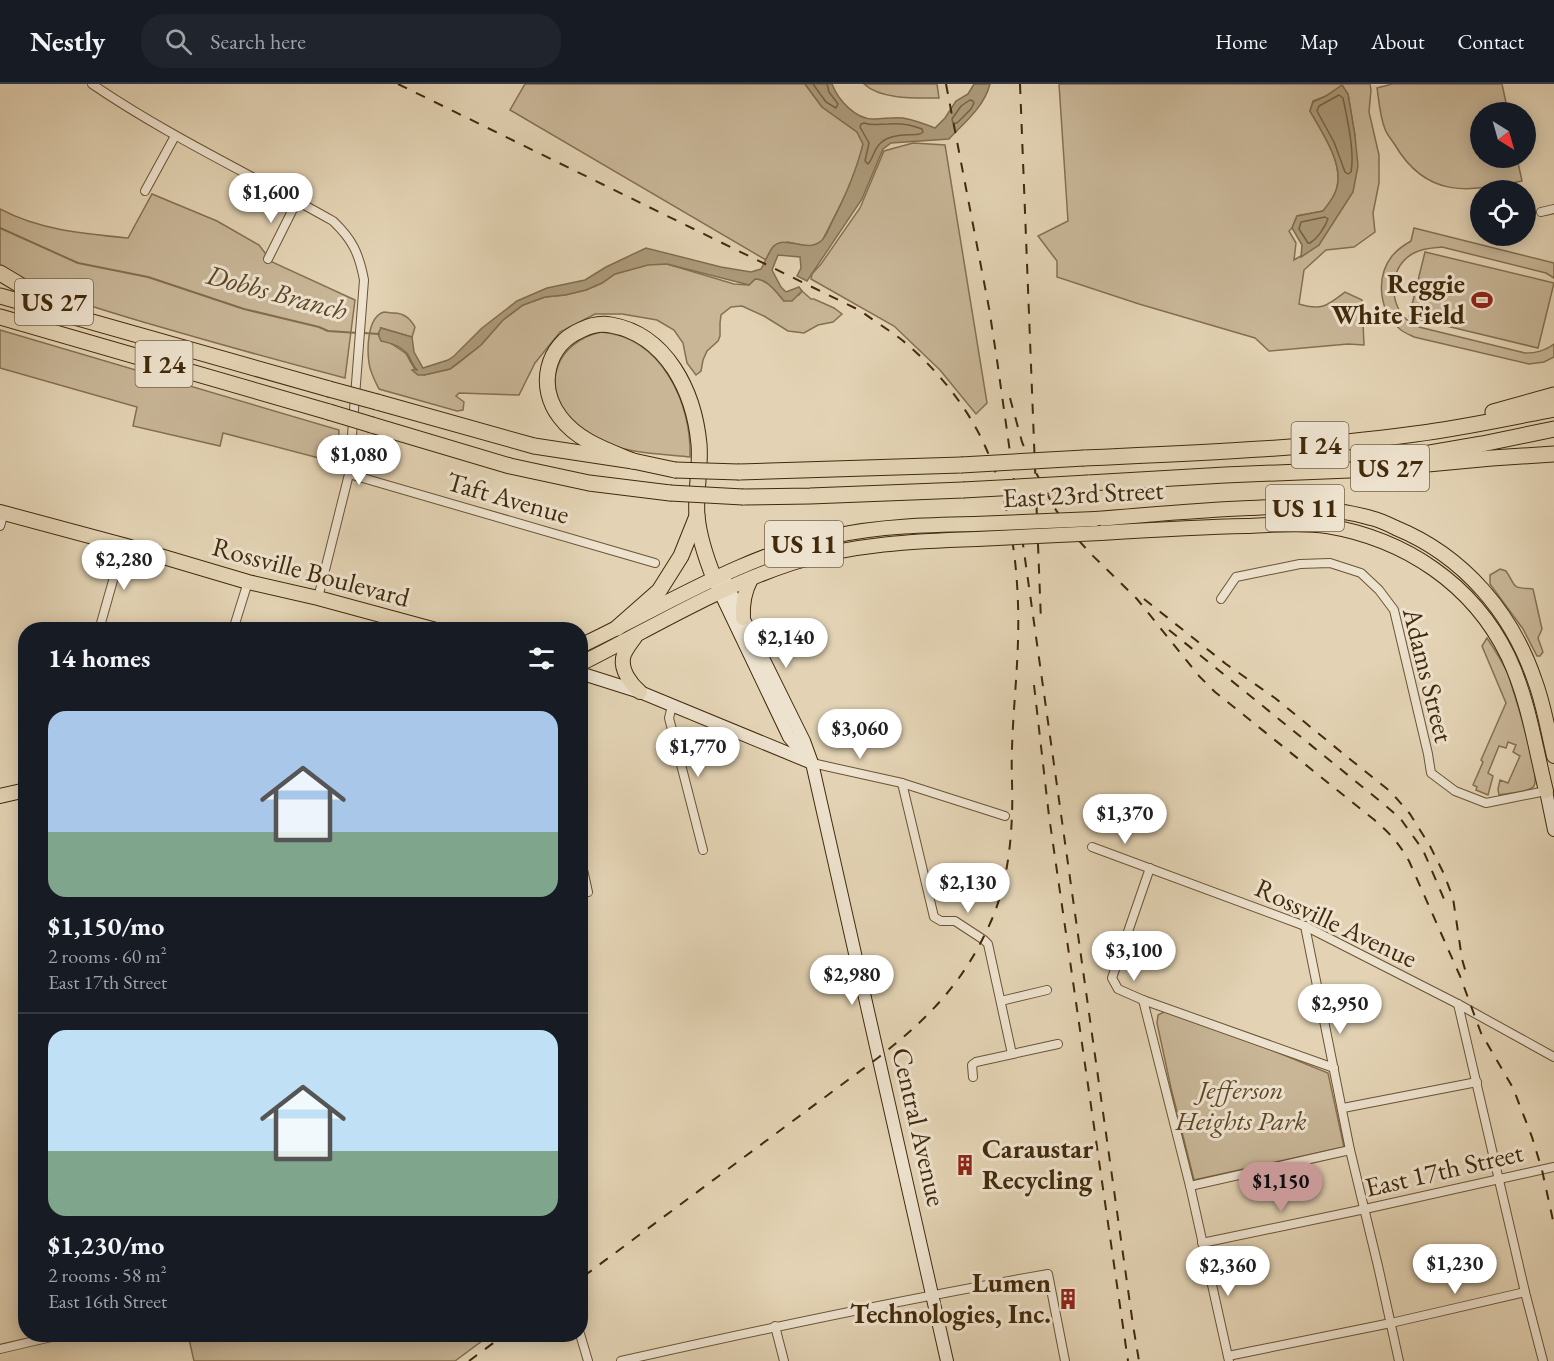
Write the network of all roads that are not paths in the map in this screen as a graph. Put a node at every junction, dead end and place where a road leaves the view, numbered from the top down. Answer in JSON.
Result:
{"nodes":[{"id":1,"x":92,"y":84,"type":"edge"},
{"id":2,"x":175,"y":136,"type":"junction"},
{"id":3,"x":145,"y":191,"type":"dead end"},
{"id":4,"x":297,"y":201,"type":"junction"},
{"id":5,"x":1554,"y":209,"type":"edge"},
{"id":6,"x":1541,"y":212,"type":"dead end"},
{"id":7,"x":268,"y":259,"type":"dead end"},
{"id":8,"x":0,"y":273,"type":"edge"},
{"id":9,"x":0,"y":296,"type":"edge"},
{"id":10,"x":0,"y":317,"type":"edge"},
{"id":11,"x":110,"y":326,"type":"junction"},
{"id":12,"x":1554,"y":394,"type":"edge"},
{"id":13,"x":1554,"y":409,"type":"edge"},
{"id":14,"x":1554,"y":429,"type":"edge"},
{"id":15,"x":1416,"y":434,"type":"junction"},
{"id":16,"x":1554,"y":454,"type":"edge"},
{"id":17,"x":633,"y":461,"type":"junction"},
{"id":18,"x":349,"y":474,"type":"junction"},
{"id":19,"x":1225,"y":475,"type":"junction"},
{"id":20,"x":697,"y":516,"type":"junction"},
{"id":21,"x":1,"y":517,"type":"edge"},
{"id":22,"x":123,"y":545,"type":"junction"},
{"id":23,"x":655,"y":563,"type":"dead end"},
{"id":24,"x":718,"y":576,"type":"junction"},
{"id":25,"x":751,"y":579,"type":"junction"},
{"id":26,"x":248,"y":582,"type":"junction"},
{"id":27,"x":724,"y":590,"type":"junction"},
{"id":28,"x":318,"y":598,"type":"junction"},
{"id":29,"x":1221,"y":599,"type":"dead end"},
{"id":30,"x":743,"y":618,"type":"junction"},
{"id":31,"x":101,"y":622,"type":"edge"},
{"id":32,"x":236,"y":622,"type":"edge"},
{"id":33,"x":405,"y":622,"type":"edge"},
{"id":34,"x":617,"y":628,"type":"junction"},
{"id":35,"x":635,"y":636,"type":"junction"},
{"id":36,"x":588,"y":642,"type":"edge"},
{"id":37,"x":588,"y":660,"type":"edge"},
{"id":38,"x":588,"y":676,"type":"edge"},
{"id":39,"x":640,"y":692,"type":"junction"},
{"id":40,"x":672,"y":706,"type":"junction"},
{"id":41,"x":1545,"y":717,"type":"junction"},
{"id":42,"x":1554,"y":730,"type":"edge"},
{"id":43,"x":1554,"y":756,"type":"edge"},
{"id":44,"x":812,"y":763,"type":"junction"},
{"id":45,"x":902,"y":783,"type":"junction"},
{"id":46,"x":1551,"y":790,"type":"edge"},
{"id":47,"x":18,"y":792,"type":"edge"},
{"id":48,"x":0,"y":796,"type":"edge"},
{"id":49,"x":1005,"y":816,"type":"dead end"},
{"id":50,"x":1554,"y":830,"type":"edge"},
{"id":51,"x":1092,"y":848,"type":"dead end"},
{"id":52,"x":703,"y":850,"type":"dead end"},
{"id":53,"x":1150,"y":868,"type":"junction"},
{"id":54,"x":1305,"y":926,"type":"junction"},
{"id":55,"x":1047,"y":990,"type":"dead end"},
{"id":56,"x":1143,"y":1000,"type":"junction"},
{"id":57,"x":1001,"y":1001,"type":"junction"},
{"id":58,"x":1458,"y":1004,"type":"junction"},
{"id":59,"x":1058,"y":1044,"type":"dead end"},
{"id":60,"x":1012,"y":1054,"type":"junction"},
{"id":61,"x":1554,"y":1057,"type":"edge"},
{"id":62,"x":1334,"y":1068,"type":"junction"},
{"id":63,"x":973,"y":1077,"type":"dead end"},
{"id":64,"x":1477,"y":1082,"type":"junction"},
{"id":65,"x":1343,"y":1108,"type":"junction"},
{"id":66,"x":1350,"y":1150,"type":"junction"},
{"id":67,"x":1554,"y":1167,"type":"edge"},
{"id":68,"x":1500,"y":1179,"type":"junction"},
{"id":69,"x":1190,"y":1186,"type":"junction"},
{"id":70,"x":1365,"y":1209,"type":"junction"},
{"id":71,"x":1202,"y":1243,"type":"junction"},
{"id":72,"x":1525,"y":1292,"type":"junction"},
{"id":73,"x":932,"y":1295,"type":"junction"},
{"id":74,"x":1391,"y":1323,"type":"junction"},
{"id":75,"x":776,"y":1326,"type":"junction"},
{"id":76,"x":30,"y":1342,"type":"edge"},
{"id":77,"x":582,"y":1342,"type":"edge"},
{"id":78,"x":0,"y":1349,"type":"edge"},
{"id":79,"x":1229,"y":1359,"type":"edge"},
{"id":80,"x":588,"y":1361,"type":"edge"},
{"id":81,"x":621,"y":1361,"type":"edge"},
{"id":82,"x":784,"y":1361,"type":"edge"},
{"id":83,"x":947,"y":1361,"type":"edge"},
{"id":84,"x":1065,"y":1361,"type":"edge"},
{"id":85,"x":1399,"y":1361,"type":"edge"},
{"id":86,"x":1544,"y":1361,"type":"edge"}],
"edges":[{"from":1,"to":2,"type":"street"},
{"from":2,"to":3,"type":"street"},
{"from":2,"to":4,"type":"street"},
{"from":4,"to":7,"type":"street"},
{"from":4,"to":18,"type":"street"},
{"from":5,"to":6,"type":"street"},
{"from":8,"to":11,"type":"highway","number":"US 27"},
{"from":9,"to":11,"type":"highway","number":"I 24"},
{"from":10,"to":19,"type":"highway","number":"I 24","bridge":true},
{"from":11,"to":17,"type":"highway","number":"I 24","bridge":true},
{"from":12,"to":15,"type":"highway"},
{"from":13,"to":15,"type":"highway","number":"I 24"},
{"from":14,"to":19,"type":"highway","number":"I 24"},
{"from":15,"to":17,"type":"highway","number":"I 24","bridge":true},
{"from":16,"to":19,"type":"highway","number":"US 27"},
{"from":17,"to":20,"type":"highway"},
{"from":18,"to":23,"type":"street","name":"Taft Avenue"},
{"from":18,"to":28,"type":"street"},
{"from":20,"to":24,"type":"highway"},
{"from":20,"to":34,"type":"highway"},
{"from":21,"to":22,"type":"main road","name":"Rossville Boulevard"},
{"from":22,"to":26,"type":"main road","name":"Rossville Boulevard"},
{"from":22,"to":31,"type":"street"},
{"from":24,"to":27,"type":"main road","name":"Central Avenue"},
{"from":24,"to":34,"type":"main road","name":"East 23rd Street","number":"US 11"},
{"from":24,"to":41,"type":"main road","name":"East 23rd Street","number":"US 11","bridge":true},
{"from":25,"to":27,"type":"main road","name":"East 23rd Street","number":"US 11"},
{"from":25,"to":30,"type":"main road"},
{"from":25,"to":46,"type":"main road","name":"East 23rd Street","number":"US 11","bridge":true},
{"from":26,"to":28,"type":"main road","name":"Rossville Boulevard"},
{"from":26,"to":32,"type":"street"},
{"from":27,"to":30,"type":"main road","name":"Central Avenue"},
{"from":27,"to":35,"type":"main road","name":"East 23rd Street","number":"US 11"},
{"from":27,"to":44,"type":"main road","name":"Central Avenue"},
{"from":28,"to":33,"type":"main road","name":"Rossville Boulevard"},
{"from":29,"to":46,"type":"street","name":"Adams Street"},
{"from":30,"to":44,"type":"main road","name":"Central Avenue"},
{"from":34,"to":36,"type":"main road","name":"East 23rd Street","number":"US 11"},
{"from":35,"to":37,"type":"main road","name":"East 23rd Street","number":"US 11"},
{"from":35,"to":39,"type":"main road"},
{"from":38,"to":39,"type":"main road"},
{"from":39,"to":40,"type":"main road"},
{"from":40,"to":44,"type":"main road"},
{"from":40,"to":52,"type":"street"},
{"from":41,"to":42,"type":"main road","number":"US 11"},
{"from":41,"to":43,"type":"main road"},
{"from":44,"to":45,"type":"street"},
{"from":44,"to":73,"type":"main road","name":"Central Avenue"},
{"from":45,"to":49,"type":"street"},
{"from":45,"to":57,"type":"street"},
{"from":46,"to":50,"type":"main road"},
{"from":47,"to":48,"type":"main road"},
{"from":51,"to":53,"type":"street","name":"Rossville Avenue"},
{"from":53,"to":54,"type":"street","name":"Rossville Avenue"},
{"from":53,"to":56,"type":"street"},
{"from":54,"to":58,"type":"street","name":"Rossville Avenue"},
{"from":54,"to":62,"type":"street"},
{"from":55,"to":57,"type":"street"},
{"from":56,"to":62,"type":"street"},
{"from":56,"to":69,"type":"street"},
{"from":57,"to":60,"type":"street"},
{"from":58,"to":61,"type":"street","name":"Rossville Avenue"},
{"from":58,"to":64,"type":"street"},
{"from":59,"to":60,"type":"street"},
{"from":60,"to":63,"type":"street"},
{"from":62,"to":65,"type":"street"},
{"from":64,"to":65,"type":"street"},
{"from":64,"to":68,"type":"street"},
{"from":65,"to":66,"type":"street"},
{"from":66,"to":69,"type":"street"},
{"from":66,"to":70,"type":"street"},
{"from":67,"to":68,"type":"street","name":"East 17th Street"},
{"from":68,"to":70,"type":"street","name":"East 17th Street"},
{"from":68,"to":72,"type":"street"},
{"from":69,"to":71,"type":"street"},
{"from":70,"to":71,"type":"street","name":"East 17th Street"},
{"from":70,"to":74,"type":"street"},
{"from":71,"to":79,"type":"street"},
{"from":72,"to":74,"type":"street"},
{"from":72,"to":86,"type":"street"},
{"from":73,"to":75,"type":"street"},
{"from":73,"to":83,"type":"main road","name":"Central Avenue"},
{"from":73,"to":84,"type":"street"},
{"from":74,"to":79,"type":"street"},
{"from":74,"to":85,"type":"street"},
{"from":75,"to":81,"type":"street"},
{"from":75,"to":82,"type":"street"},
{"from":76,"to":78,"type":"street"},
{"from":77,"to":80,"type":"street"}]}
